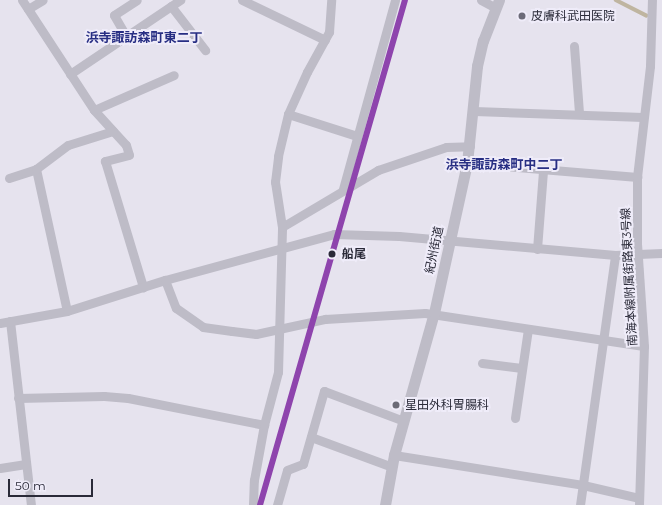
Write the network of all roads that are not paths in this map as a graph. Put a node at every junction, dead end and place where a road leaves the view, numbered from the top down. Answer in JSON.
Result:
{"nodes":[{"id":1,"x":22,"y":0,"type":"edge"},
{"id":2,"x":43,"y":0,"type":"edge"},
{"id":3,"x":137,"y":0,"type":"edge"},
{"id":4,"x":180,"y":0,"type":"edge"},
{"id":5,"x":242,"y":0,"type":"edge"},
{"id":6,"x":331,"y":0,"type":"edge"},
{"id":7,"x":395,"y":0,"type":"edge"},
{"id":8,"x":481,"y":0,"type":"edge"},
{"id":9,"x":652,"y":0,"type":"edge"},
{"id":10,"x":498,"y":4,"type":"edge"},
{"id":11,"x":171,"y":6,"type":"junction"},
{"id":12,"x":28,"y":9,"type":"junction"},
{"id":13,"x":126,"y":36,"type":"junction"},
{"id":14,"x":325,"y":40,"type":"junction"},
{"id":15,"x":574,"y":46,"type":"dead end"},
{"id":16,"x":205,"y":50,"type":"dead end"},
{"id":17,"x":70,"y":74,"type":"junction"},
{"id":18,"x":174,"y":75,"type":"dead end"},
{"id":19,"x":94,"y":110,"type":"junction"},
{"id":20,"x":474,"y":111,"type":"junction"},
{"id":21,"x":579,"y":113,"type":"junction"},
{"id":22,"x":288,"y":114,"type":"junction"},
{"id":23,"x":643,"y":117,"type":"junction"},
{"id":24,"x":113,"y":131,"type":"junction"},
{"id":25,"x":357,"y":136,"type":"junction"},
{"id":26,"x":470,"y":146,"type":"junction"},
{"id":27,"x":467,"y":163,"type":"junction"},
{"id":28,"x":36,"y":169,"type":"junction"},
{"id":29,"x":544,"y":171,"type":"junction"},
{"id":30,"x":638,"y":177,"type":"junction"},
{"id":31,"x":9,"y":178,"type":"dead end"},
{"id":32,"x":343,"y":189,"type":"junction"},
{"id":33,"x":282,"y":227,"type":"junction"},
{"id":34,"x":450,"y":242,"type":"junction"},
{"id":35,"x":537,"y":249,"type":"junction"},
{"id":36,"x":281,"y":250,"type":"junction"},
{"id":37,"x":662,"y":253,"type":"edge"},
{"id":38,"x":637,"y":254,"type":"junction"},
{"id":39,"x":615,"y":255,"type":"junction"},
{"id":40,"x":166,"y":280,"type":"junction"},
{"id":41,"x":143,"y":287,"type":"junction"},
{"id":42,"x":67,"y":311,"type":"junction"},
{"id":43,"x":434,"y":313,"type":"junction"},
{"id":44,"x":10,"y":321,"type":"junction"},
{"id":45,"x":0,"y":322,"type":"edge"},
{"id":46,"x":279,"y":328,"type":"junction"},
{"id":47,"x":528,"y":329,"type":"junction"},
{"id":48,"x":602,"y":340,"type":"junction"},
{"id":49,"x":644,"y":346,"type":"junction"},
{"id":50,"x":482,"y":364,"type":"dead end"},
{"id":51,"x":522,"y":368,"type":"junction"},
{"id":52,"x":18,"y":398,"type":"junction"},
{"id":53,"x":515,"y":418,"type":"dead end"},
{"id":54,"x":404,"y":421,"type":"junction"},
{"id":55,"x":264,"y":425,"type":"junction"},
{"id":56,"x":311,"y":437,"type":"junction"},
{"id":57,"x":394,"y":455,"type":"junction"},
{"id":58,"x":26,"y":464,"type":"junction"},
{"id":59,"x":392,"y":467,"type":"junction"},
{"id":60,"x":0,"y":468,"type":"edge"},
{"id":61,"x":583,"y":485,"type":"junction"},
{"id":62,"x":639,"y":502,"type":"edge"},
{"id":63,"x":31,"y":505,"type":"edge"},
{"id":64,"x":252,"y":505,"type":"edge"},
{"id":65,"x":277,"y":505,"type":"edge"},
{"id":66,"x":385,"y":505,"type":"edge"},
{"id":67,"x":580,"y":505,"type":"edge"}],
"edges":[{"from":1,"to":12,"type":"street"},
{"from":2,"to":12,"type":"street"},
{"from":3,"to":13,"type":"street"},
{"from":4,"to":11,"type":"street"},
{"from":5,"to":14,"type":"street"},
{"from":6,"to":14,"type":"street"},
{"from":7,"to":25,"type":"street"},
{"from":8,"to":10,"type":"street"},
{"from":9,"to":23,"type":"street","name":"南海本線附属街路東3号線"},
{"from":10,"to":20,"type":"street","name":"紀州街道"},
{"from":11,"to":13,"type":"street"},
{"from":11,"to":16,"type":"street"},
{"from":12,"to":17,"type":"street"},
{"from":13,"to":17,"type":"street"},
{"from":14,"to":22,"type":"street"},
{"from":15,"to":21,"type":"street"},
{"from":17,"to":19,"type":"street"},
{"from":18,"to":19,"type":"street"},
{"from":19,"to":24,"type":"street"},
{"from":20,"to":21,"type":"street"},
{"from":20,"to":26,"type":"street","name":"紀州街道"},
{"from":21,"to":23,"type":"street"},
{"from":22,"to":25,"type":"street"},
{"from":22,"to":33,"type":"street"},
{"from":23,"to":30,"type":"street","name":"南海本線附属街路東3号線"},
{"from":24,"to":28,"type":"street"},
{"from":24,"to":41,"type":"street"},
{"from":25,"to":32,"type":"street"},
{"from":26,"to":27,"type":"street","name":"紀州街道"},
{"from":26,"to":32,"type":"street"},
{"from":27,"to":29,"type":"street"},
{"from":27,"to":34,"type":"street","name":"紀州街道"},
{"from":28,"to":31,"type":"street"},
{"from":28,"to":42,"type":"street"},
{"from":29,"to":30,"type":"street"},
{"from":29,"to":35,"type":"street"},
{"from":30,"to":38,"type":"street","name":"南海本線附属街路東3号線"},
{"from":32,"to":33,"type":"street"},
{"from":33,"to":36,"type":"street"},
{"from":34,"to":35,"type":"street"},
{"from":34,"to":36,"type":"street"},
{"from":34,"to":43,"type":"street","name":"紀州街道"},
{"from":35,"to":39,"type":"street"},
{"from":36,"to":40,"type":"street"},
{"from":36,"to":46,"type":"street"},
{"from":37,"to":38,"type":"street"},
{"from":38,"to":39,"type":"street"},
{"from":38,"to":49,"type":"street","name":"南海本線附属街路東3号線"},
{"from":39,"to":48,"type":"street"},
{"from":40,"to":41,"type":"street"},
{"from":40,"to":46,"type":"street"},
{"from":41,"to":42,"type":"street"},
{"from":42,"to":44,"type":"street"},
{"from":43,"to":46,"type":"street"},
{"from":43,"to":47,"type":"street"},
{"from":43,"to":54,"type":"street","name":"紀州街道"},
{"from":44,"to":45,"type":"street"},
{"from":44,"to":52,"type":"street"},
{"from":46,"to":55,"type":"street"},
{"from":47,"to":48,"type":"street"},
{"from":47,"to":51,"type":"street"},
{"from":48,"to":49,"type":"street"},
{"from":48,"to":61,"type":"street"},
{"from":49,"to":62,"type":"street","name":"南海本線附属街路東3号線"},
{"from":50,"to":51,"type":"street"},
{"from":51,"to":53,"type":"street"},
{"from":52,"to":55,"type":"street"},
{"from":52,"to":58,"type":"street"},
{"from":54,"to":56,"type":"street"},
{"from":54,"to":57,"type":"street","name":"紀州街道"},
{"from":55,"to":64,"type":"street"},
{"from":56,"to":59,"type":"street"},
{"from":56,"to":65,"type":"street"},
{"from":57,"to":59,"type":"street","name":"紀州街道"},
{"from":57,"to":61,"type":"street"},
{"from":58,"to":60,"type":"street"},
{"from":58,"to":63,"type":"street"},
{"from":59,"to":66,"type":"street","name":"紀州街道"},
{"from":61,"to":62,"type":"street"},
{"from":61,"to":67,"type":"street"}]}
